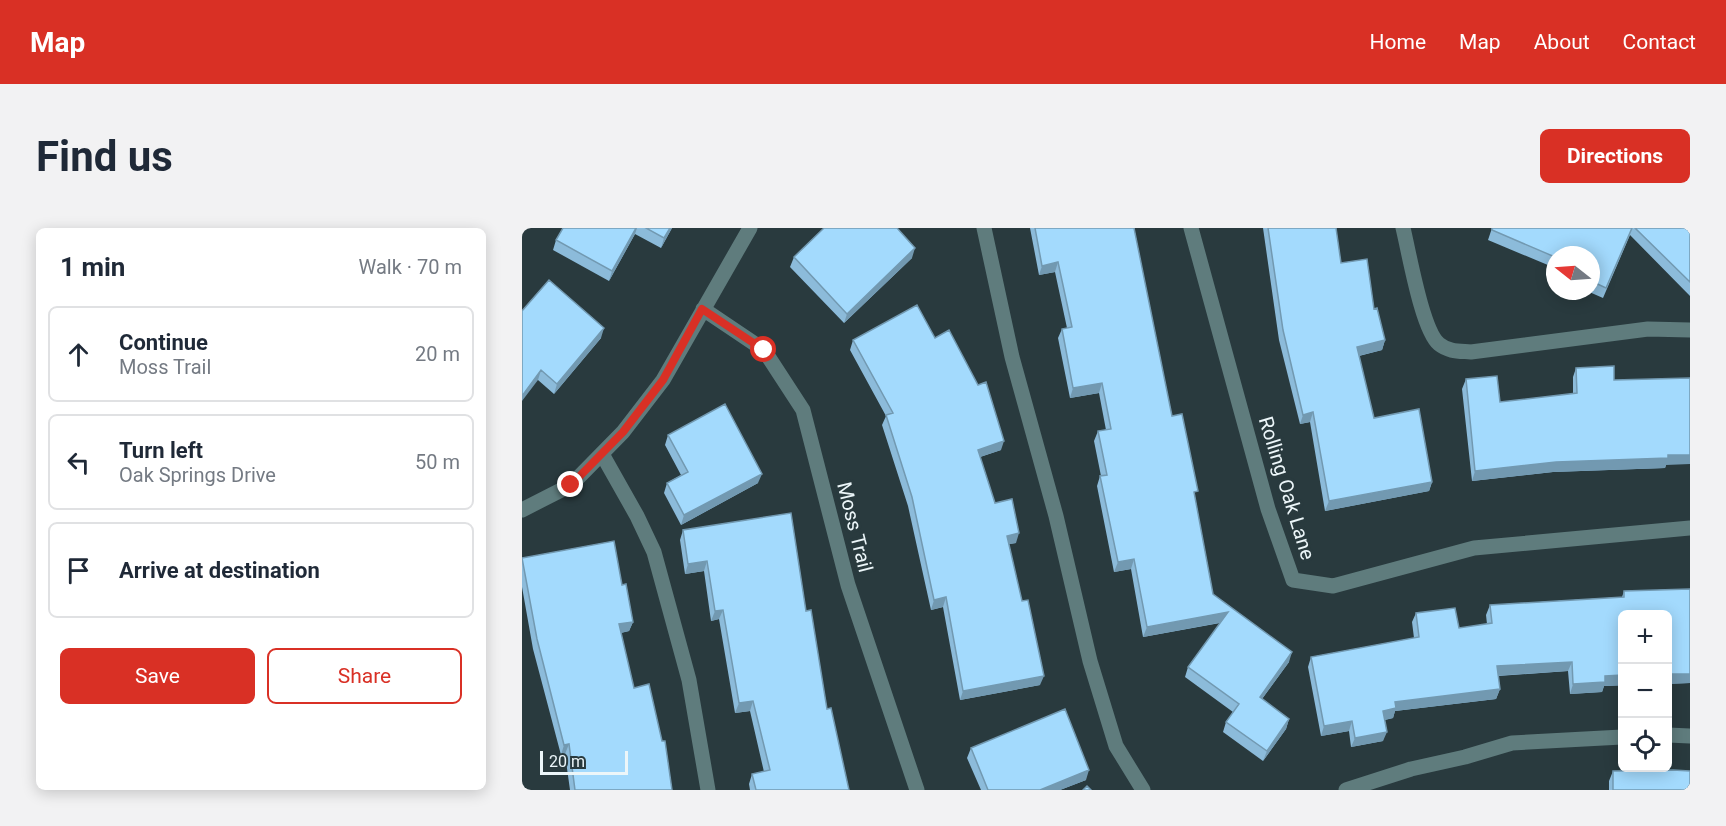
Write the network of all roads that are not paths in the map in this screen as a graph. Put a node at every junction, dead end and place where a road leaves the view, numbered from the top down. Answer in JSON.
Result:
{"nodes":[{"id":1,"x":750,"y":228,"type":"edge"},
{"id":2,"x":984,"y":228,"type":"edge"},
{"id":3,"x":1191,"y":228,"type":"edge"},
{"id":4,"x":1403,"y":228,"type":"edge"},
{"id":5,"x":702,"y":309,"type":"junction"},
{"id":6,"x":1690,"y":330,"type":"edge"},
{"id":7,"x":602,"y":454,"type":"junction"},
{"id":8,"x":522,"y":510,"type":"edge"},
{"id":9,"x":1690,"y":528,"type":"edge"},
{"id":10,"x":1672,"y":735,"type":"edge"},
{"id":11,"x":1690,"y":736,"type":"edge"},
{"id":12,"x":1618,"y":737,"type":"edge"},
{"id":13,"x":708,"y":790,"type":"edge"},
{"id":14,"x":917,"y":790,"type":"edge"},
{"id":15,"x":1143,"y":790,"type":"edge"},
{"id":16,"x":1346,"y":790,"type":"edge"}],
"edges":[{"from":1,"to":5,"type":"street"},
{"from":2,"to":15,"type":"street"},
{"from":3,"to":9,"type":"street","name":"Rolling Oak Lane"},
{"from":4,"to":6,"type":"street"},
{"from":5,"to":7,"type":"street"},
{"from":5,"to":14,"type":"street","name":"Moss Trail"},
{"from":7,"to":8,"type":"street"},
{"from":7,"to":13,"type":"street"},
{"from":10,"to":11,"type":"street"},
{"from":12,"to":16,"type":"street"}]}
